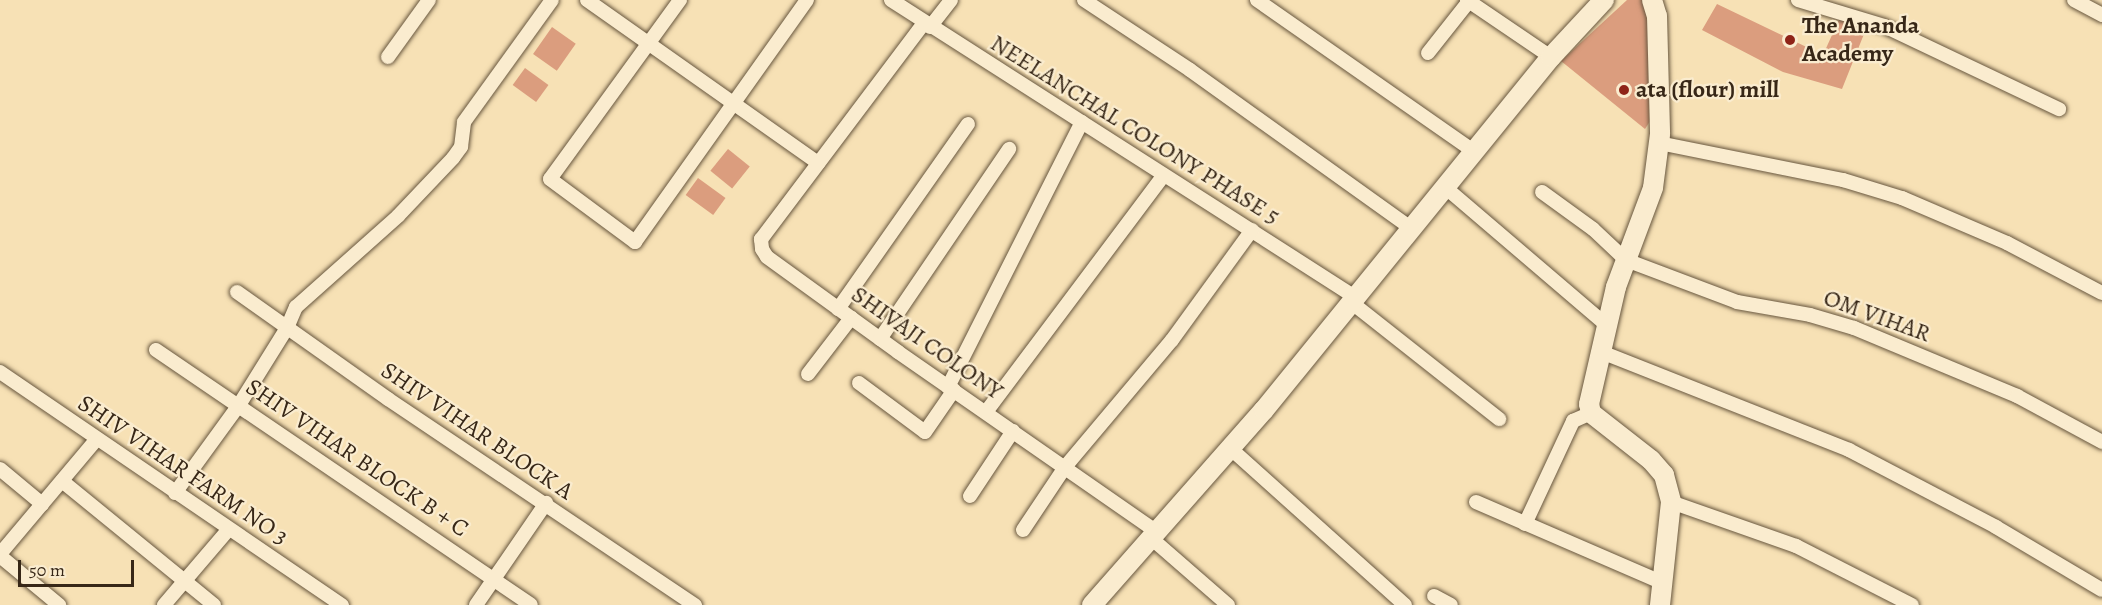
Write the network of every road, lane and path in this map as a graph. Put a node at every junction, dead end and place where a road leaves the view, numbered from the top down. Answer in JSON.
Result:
{"nodes":[{"id":1,"x":429,"y":0,"type":"edge"},
{"id":2,"x":552,"y":0,"type":"edge"},
{"id":3,"x":587,"y":0,"type":"edge"},
{"id":4,"x":680,"y":0,"type":"edge"},
{"id":5,"x":807,"y":0,"type":"edge"},
{"id":6,"x":891,"y":0,"type":"edge"},
{"id":7,"x":951,"y":0,"type":"edge"},
{"id":8,"x":1084,"y":0,"type":"edge"},
{"id":9,"x":1257,"y":0,"type":"edge"},
{"id":10,"x":1469,"y":0,"type":"edge"},
{"id":11,"x":1604,"y":0,"type":"edge"},
{"id":12,"x":1798,"y":0,"type":"edge"},
{"id":13,"x":2074,"y":0,"type":"edge"},
{"id":14,"x":1654,"y":1,"type":"edge"},
{"id":15,"x":2102,"y":15,"type":"edge"},
{"id":16,"x":927,"y":25,"type":"junction"},
{"id":17,"x":648,"y":44,"type":"junction"},
{"id":18,"x":1428,"y":54,"type":"dead end"},
{"id":19,"x":388,"y":57,"type":"dead end"},
{"id":20,"x":1551,"y":57,"type":"junction"},
{"id":21,"x":732,"y":103,"type":"junction"},
{"id":22,"x":2059,"y":109,"type":"dead end"},
{"id":23,"x":1082,"y":122,"type":"junction"},
{"id":24,"x":968,"y":124,"type":"dead end"},
{"id":25,"x":1659,"y":143,"type":"junction"},
{"id":26,"x":1008,"y":149,"type":"dead end"},
{"id":27,"x":1475,"y":152,"type":"junction"},
{"id":28,"x":818,"y":162,"type":"junction"},
{"id":29,"x":1164,"y":175,"type":"junction"},
{"id":30,"x":1446,"y":188,"type":"junction"},
{"id":31,"x":1542,"y":192,"type":"dead end"},
{"id":32,"x":1252,"y":230,"type":"junction"},
{"id":33,"x":1412,"y":230,"type":"junction"},
{"id":34,"x":1626,"y":260,"type":"junction"},
{"id":35,"x":237,"y":292,"type":"dead end"},
{"id":36,"x":2102,"y":293,"type":"edge"},
{"id":37,"x":1353,"y":299,"type":"junction"},
{"id":38,"x":838,"y":309,"type":"junction"},
{"id":39,"x":851,"y":318,"type":"junction"},
{"id":40,"x":1605,"y":324,"type":"junction"},
{"id":41,"x":287,"y":328,"type":"junction"},
{"id":42,"x":880,"y":339,"type":"junction"},
{"id":43,"x":156,"y":350,"type":"dead end"},
{"id":44,"x":1599,"y":351,"type":"junction"},
{"id":45,"x":0,"y":372,"type":"edge"},
{"id":46,"x":808,"y":374,"type":"dead end"},
{"id":47,"x":859,"y":383,"type":"dead end"},
{"id":48,"x":951,"y":388,"type":"junction"},
{"id":49,"x":239,"y":405,"type":"junction"},
{"id":50,"x":986,"y":412,"type":"junction"},
{"id":51,"x":1591,"y":413,"type":"junction"},
{"id":52,"x":1499,"y":419,"type":"dead end"},
{"id":53,"x":1013,"y":431,"type":"junction"},
{"id":54,"x":96,"y":440,"type":"junction"},
{"id":55,"x":2102,"y":442,"type":"edge"},
{"id":56,"x":1230,"y":448,"type":"junction"},
{"id":57,"x":1065,"y":467,"type":"junction"},
{"id":58,"x":0,"y":470,"type":"edge"},
{"id":59,"x":62,"y":481,"type":"junction"},
{"id":60,"x":175,"y":493,"type":"junction"},
{"id":61,"x":969,"y":496,"type":"dead end"},
{"id":62,"x":1476,"y":502,"type":"dead end"},
{"id":63,"x":1671,"y":502,"type":"junction"},
{"id":64,"x":546,"y":503,"type":"junction"},
{"id":65,"x":42,"y":504,"type":"junction"},
{"id":66,"x":1525,"y":524,"type":"junction"},
{"id":67,"x":229,"y":529,"type":"junction"},
{"id":68,"x":1023,"y":530,"type":"dead end"},
{"id":69,"x":1154,"y":535,"type":"junction"},
{"id":70,"x":0,"y":555,"type":"edge"},
{"id":71,"x":493,"y":579,"type":"junction"},
{"id":72,"x":185,"y":581,"type":"junction"},
{"id":73,"x":1662,"y":583,"type":"junction"},
{"id":74,"x":2102,"y":590,"type":"edge"},
{"id":75,"x":1434,"y":596,"type":"dead end"},
{"id":76,"x":59,"y":605,"type":"edge"},
{"id":77,"x":164,"y":605,"type":"edge"},
{"id":78,"x":214,"y":605,"type":"edge"},
{"id":79,"x":342,"y":605,"type":"edge"},
{"id":80,"x":476,"y":605,"type":"edge"},
{"id":81,"x":531,"y":605,"type":"edge"},
{"id":82,"x":695,"y":605,"type":"edge"},
{"id":83,"x":1092,"y":605,"type":"edge"},
{"id":84,"x":1228,"y":605,"type":"edge"},
{"id":85,"x":1405,"y":605,"type":"edge"},
{"id":86,"x":1451,"y":605,"type":"edge"},
{"id":87,"x":1661,"y":605,"type":"edge"},
{"id":88,"x":1912,"y":605,"type":"edge"}],
"edges":[{"from":1,"to":19,"type":"street"},
{"from":2,"to":41,"type":"street"},
{"from":3,"to":17,"type":"street"},
{"from":4,"to":17,"type":"street"},
{"from":5,"to":21,"type":"street"},
{"from":6,"to":16,"type":"street","name":"NEELANCHAL COLONY PHASE 5"},
{"from":7,"to":16,"type":"street","name":"SHIVAJI COLONY"},
{"from":8,"to":33,"type":"street"},
{"from":9,"to":27,"type":"street"},
{"from":10,"to":18,"type":"street"},
{"from":10,"to":20,"type":"street"},
{"from":11,"to":20,"type":"street"},
{"from":12,"to":22,"type":"street"},
{"from":13,"to":15,"type":"street"},
{"from":14,"to":25,"type":"street"},
{"from":16,"to":23,"type":"street","name":"NEELANCHAL COLONY PHASE 5"},
{"from":16,"to":28,"type":"street","name":"SHIVAJI COLONY"},
{"from":17,"to":21,"type":"street"},
{"from":17,"to":21,"type":"street"},
{"from":20,"to":27,"type":"street"},
{"from":21,"to":28,"type":"street"},
{"from":23,"to":29,"type":"street","name":"NEELANCHAL COLONY PHASE 5"},
{"from":23,"to":48,"type":"street"},
{"from":24,"to":38,"type":"street"},
{"from":25,"to":34,"type":"street"},
{"from":25,"to":36,"type":"street"},
{"from":26,"to":42,"type":"street"},
{"from":27,"to":30,"type":"street"},
{"from":28,"to":38,"type":"street","name":"SHIVAJI COLONY"},
{"from":29,"to":32,"type":"street","name":"NEELANCHAL COLONY PHASE 5"},
{"from":29,"to":50,"type":"street"},
{"from":30,"to":33,"type":"street"},
{"from":30,"to":40,"type":"street"},
{"from":31,"to":34,"type":"street"},
{"from":32,"to":37,"type":"street","name":"NEELANCHAL COLONY PHASE 5"},
{"from":32,"to":57,"type":"street"},
{"from":33,"to":37,"type":"street"},
{"from":34,"to":40,"type":"street"},
{"from":34,"to":55,"type":"street","name":"OM VIHAR"},
{"from":35,"to":41,"type":"street","name":"SHIV VIHAR BLOCK A"},
{"from":37,"to":52,"type":"street","name":"NEELANCHAL COLONY PHASE 5"},
{"from":37,"to":56,"type":"street"},
{"from":38,"to":39,"type":"street","name":"SHIVAJI COLONY"},
{"from":39,"to":42,"type":"street","name":"SHIVAJI COLONY"},
{"from":39,"to":46,"type":"street"},
{"from":40,"to":44,"type":"street"},
{"from":41,"to":49,"type":"street"},
{"from":41,"to":64,"type":"street","name":"SHIV VIHAR BLOCK A"},
{"from":42,"to":48,"type":"street","name":"SHIVAJI COLONY"},
{"from":43,"to":49,"type":"street","name":"SHIV VIHAR BLOCK B + C"},
{"from":44,"to":51,"type":"street"},
{"from":44,"to":74,"type":"street"},
{"from":45,"to":54,"type":"street","name":"SHIV VIHAR FARM NO 3"},
{"from":47,"to":48,"type":"street"},
{"from":48,"to":50,"type":"street","name":"SHIVAJI COLONY"},
{"from":49,"to":60,"type":"street"},
{"from":49,"to":71,"type":"street","name":"SHIV VIHAR BLOCK B + C"},
{"from":50,"to":53,"type":"street","name":"SHIVAJI COLONY"},
{"from":51,"to":63,"type":"street"},
{"from":51,"to":66,"type":"street"},
{"from":53,"to":57,"type":"street","name":"SHIVAJI COLONY"},
{"from":53,"to":61,"type":"street"},
{"from":54,"to":59,"type":"street"},
{"from":54,"to":60,"type":"street","name":"SHIV VIHAR FARM NO 3"},
{"from":56,"to":69,"type":"street"},
{"from":56,"to":85,"type":"street"},
{"from":57,"to":68,"type":"street"},
{"from":57,"to":69,"type":"street","name":"SHIVAJI COLONY"},
{"from":58,"to":65,"type":"street"},
{"from":59,"to":65,"type":"street"},
{"from":59,"to":72,"type":"street"},
{"from":60,"to":67,"type":"street","name":"SHIV VIHAR FARM NO 3"},
{"from":62,"to":66,"type":"street"},
{"from":63,"to":73,"type":"street"},
{"from":63,"to":88,"type":"street"},
{"from":64,"to":71,"type":"street"},
{"from":64,"to":82,"type":"street","name":"SHIV VIHAR BLOCK A"},
{"from":65,"to":70,"type":"street"},
{"from":66,"to":73,"type":"street"},
{"from":67,"to":72,"type":"street"},
{"from":67,"to":79,"type":"street","name":"SHIV VIHAR FARM NO 3"},
{"from":69,"to":83,"type":"street"},
{"from":69,"to":84,"type":"street","name":"SHIVAJI COLONY"},
{"from":70,"to":76,"type":"street"},
{"from":71,"to":80,"type":"street"},
{"from":71,"to":81,"type":"street","name":"SHIV VIHAR BLOCK B + C"},
{"from":72,"to":77,"type":"street"},
{"from":72,"to":78,"type":"street"},
{"from":73,"to":87,"type":"street"},
{"from":75,"to":86,"type":"street"}]}
